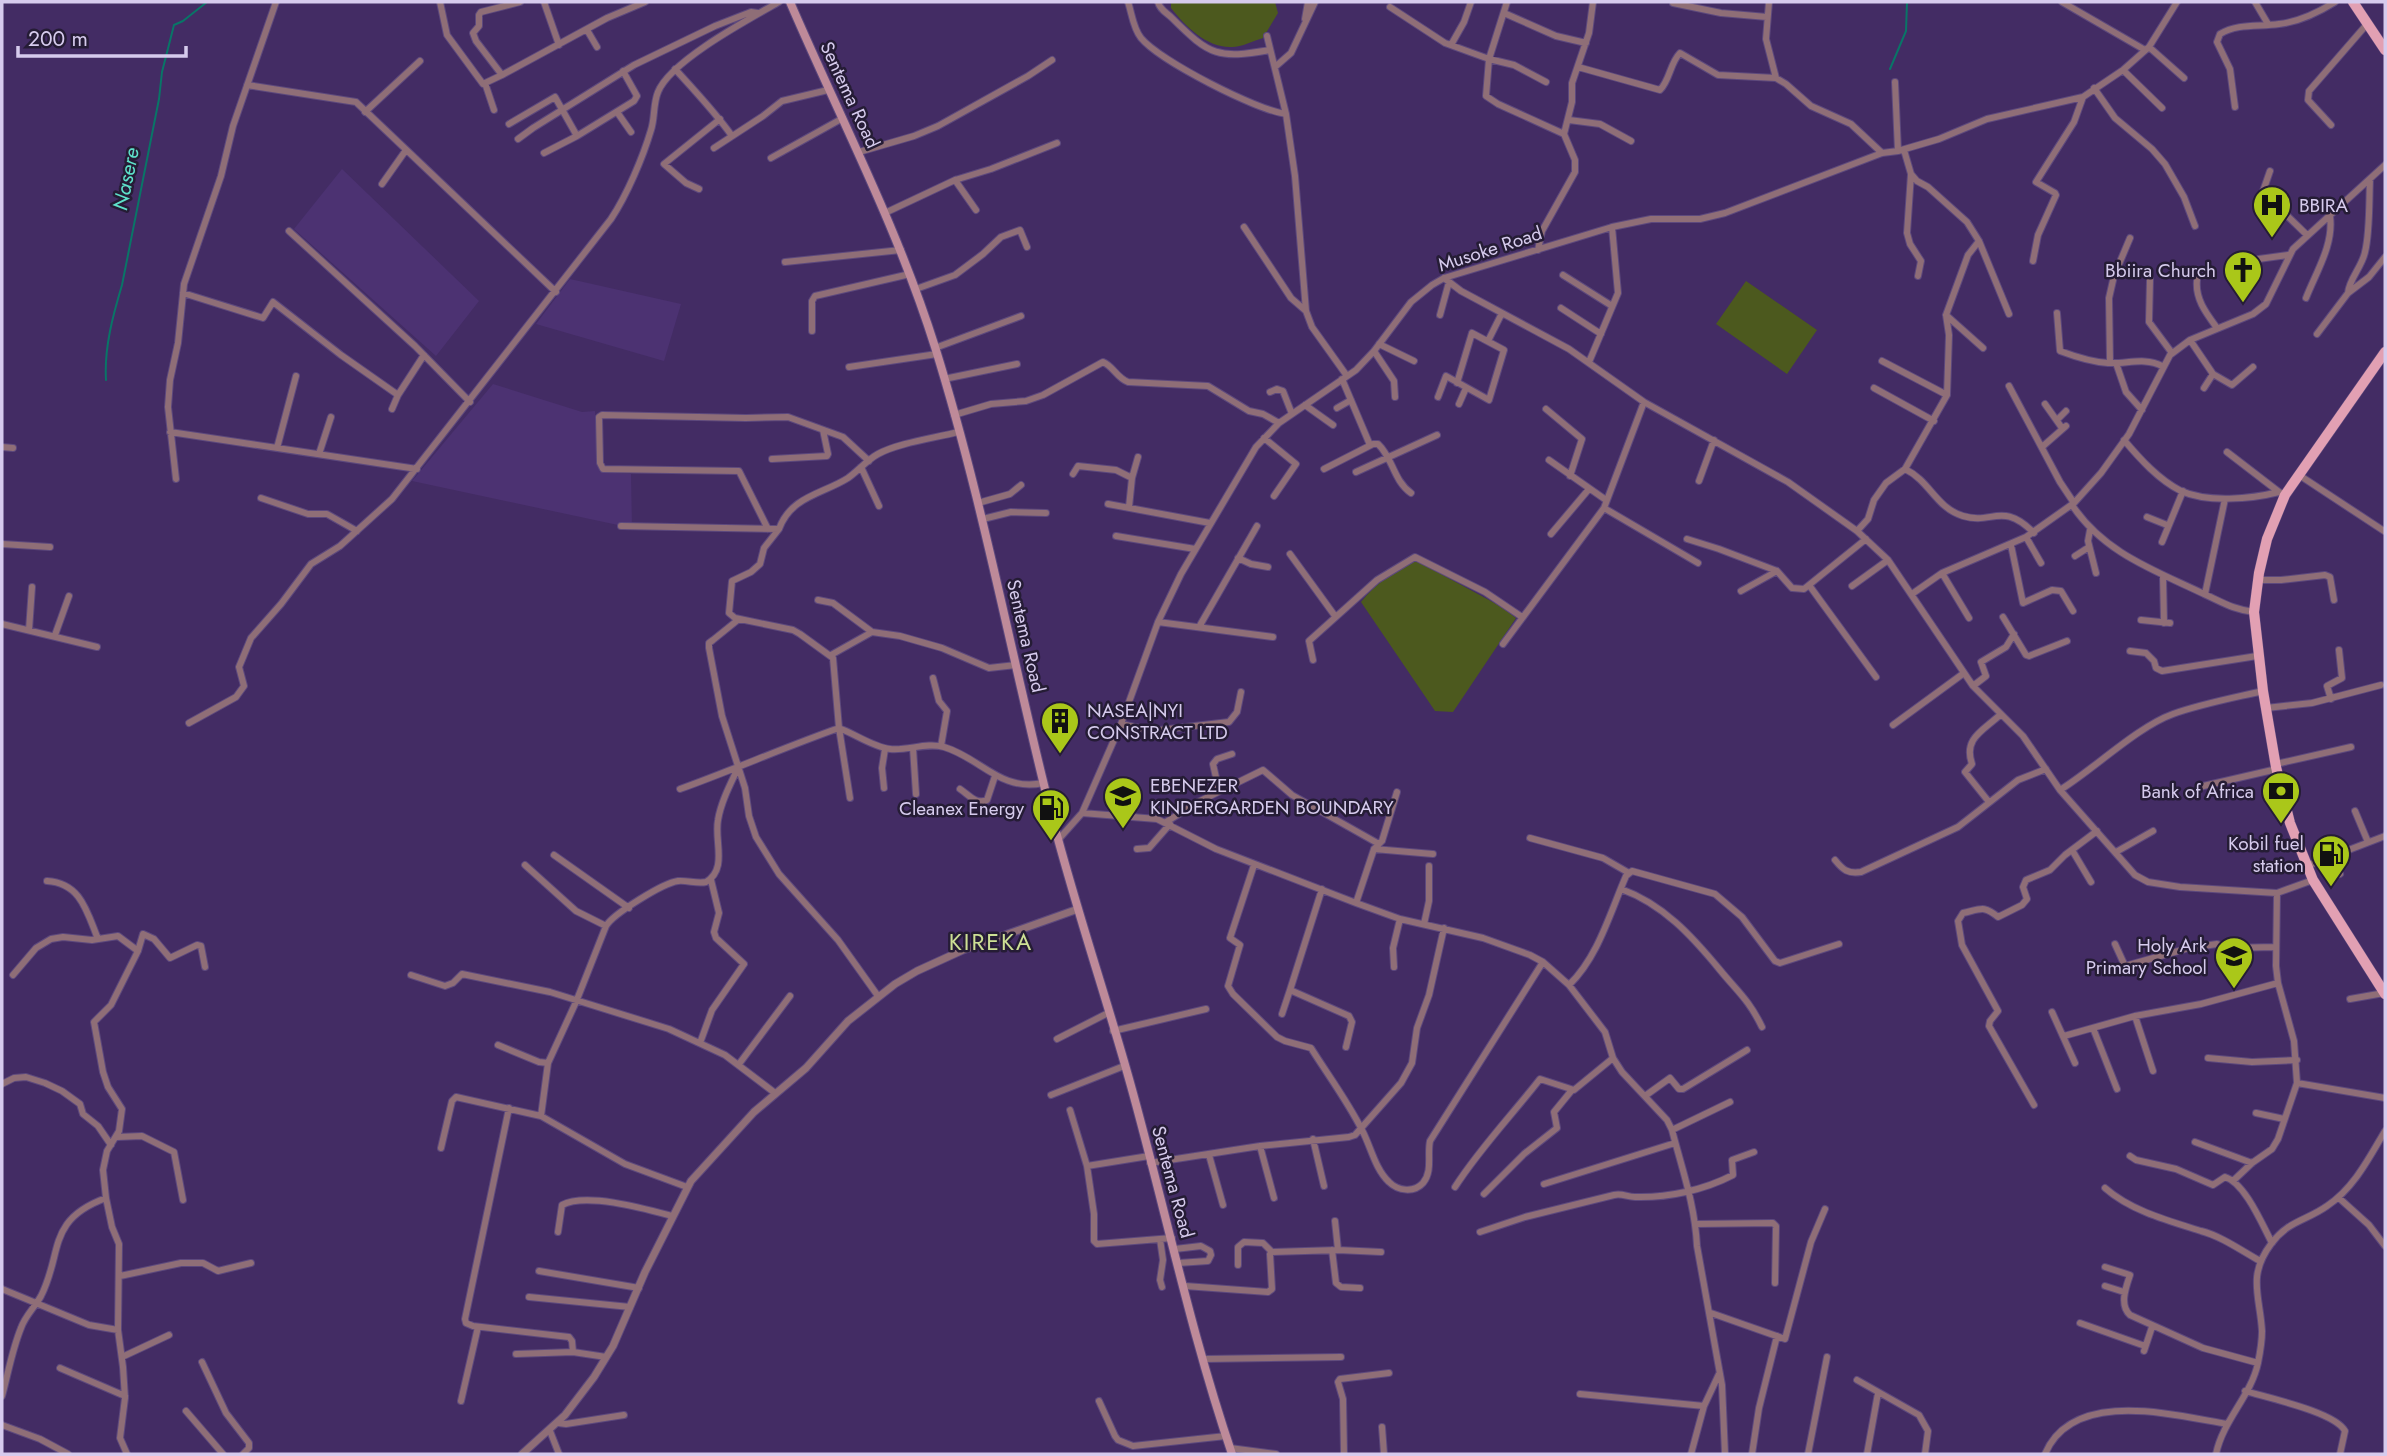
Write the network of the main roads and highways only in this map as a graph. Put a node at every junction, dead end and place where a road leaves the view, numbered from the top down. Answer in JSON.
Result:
{"nodes":[{"id":1,"x":790,"y":2,"type":"edge"},
{"id":2,"x":2353,"y":2,"type":"edge"},
{"id":3,"x":2385,"y":50,"type":"edge"},
{"id":4,"x":2385,"y":352,"type":"edge"},
{"id":5,"x":2385,"y":993,"type":"edge"},
{"id":6,"x":1231,"y":1451,"type":"edge"}],
"edges":[{"from":1,"to":6,"type":"main road","name":"Sentema Road"},
{"from":2,"to":3,"type":"main road"},
{"from":4,"to":5,"type":"main road"}]}
